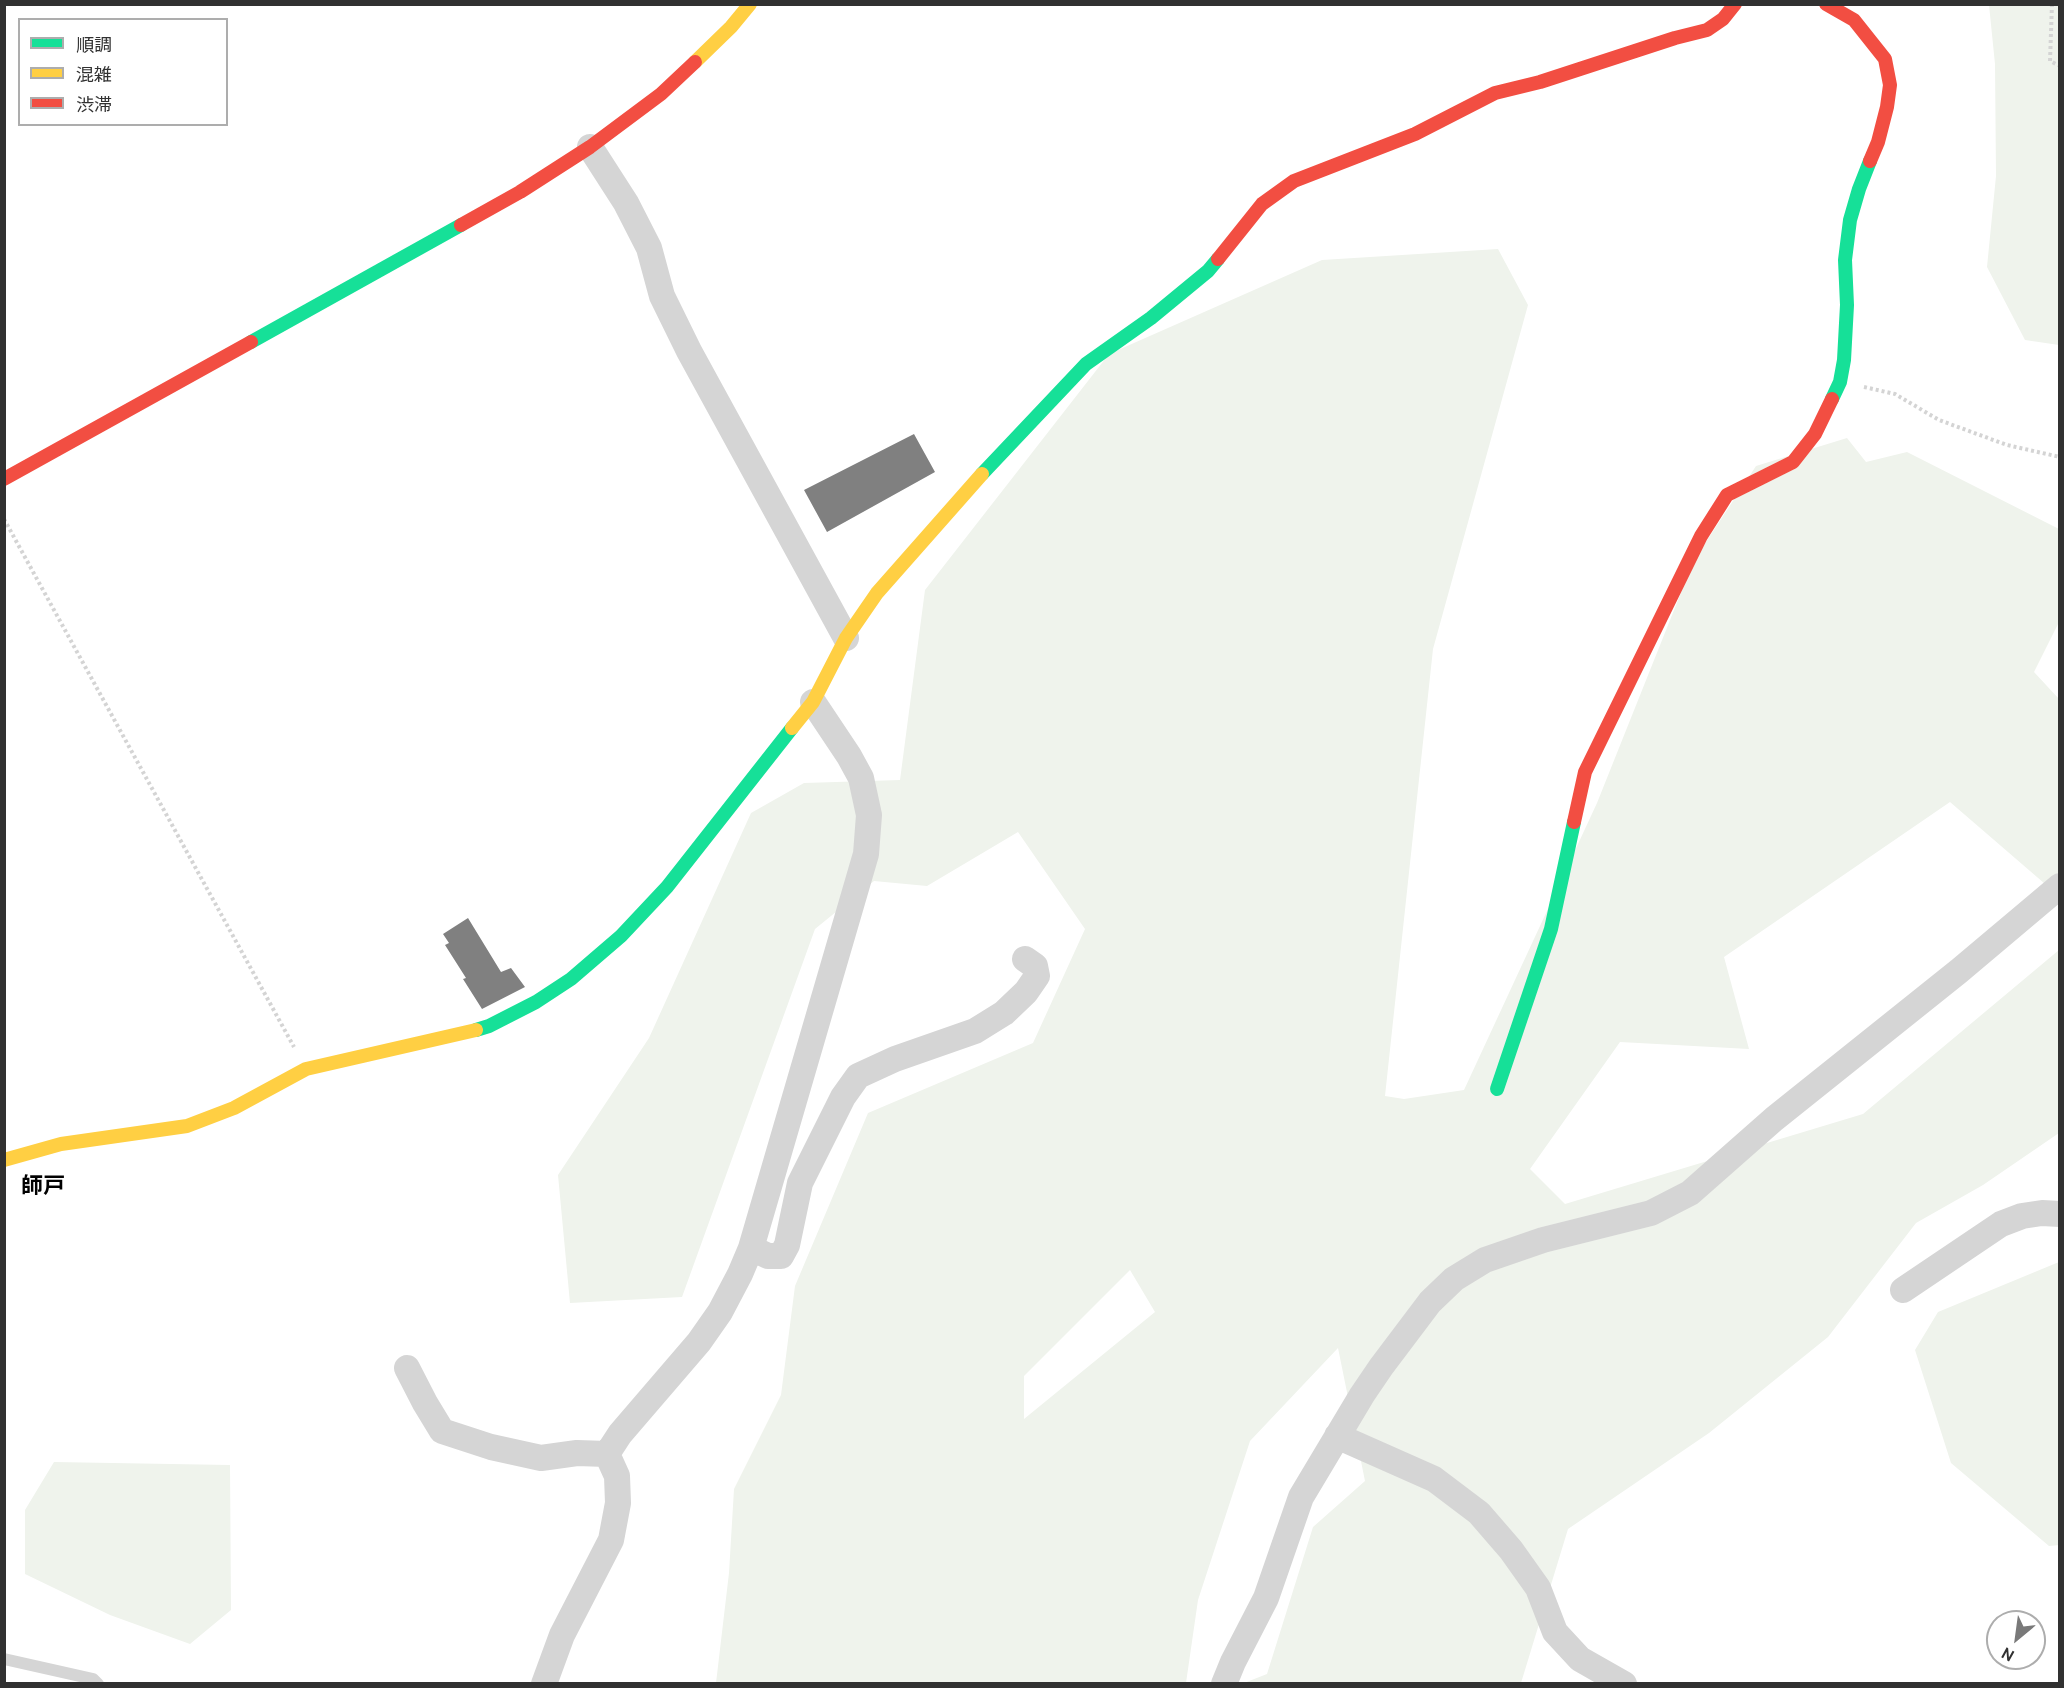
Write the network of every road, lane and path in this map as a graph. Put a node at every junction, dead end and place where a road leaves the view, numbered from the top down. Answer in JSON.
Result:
{"nodes":[{"id":1,"x":750,"y":4,"type":"edge"},
{"id":2,"x":1735,"y":4,"type":"edge"},
{"id":3,"x":1826,"y":4,"type":"edge"},
{"id":4,"x":2052,"y":4,"type":"edge"},
{"id":5,"x":2060,"y":66,"type":"edge"},
{"id":6,"x":590,"y":147,"type":"junction"},
{"id":7,"x":1840,"y":382,"type":"junction"},
{"id":8,"x":2060,"y":457,"type":"edge"},
{"id":9,"x":4,"y":479,"type":"edge"},
{"id":10,"x":4,"y":519,"type":"edge"},
{"id":11,"x":846,"y":638,"type":"junction"},
{"id":12,"x":813,"y":702,"type":"junction"},
{"id":13,"x":2060,"y":886,"type":"edge"},
{"id":14,"x":1025,"y":959,"type":"dead end"},
{"id":15,"x":306,"y":1069,"type":"junction"},
{"id":16,"x":1497,"y":1089,"type":"dead end"},
{"id":17,"x":4,"y":1160,"type":"edge"},
{"id":18,"x":2060,"y":1214,"type":"edge"},
{"id":19,"x":751,"y":1248,"type":"junction"},
{"id":20,"x":1903,"y":1290,"type":"dead end"},
{"id":21,"x":407,"y":1368,"type":"dead end"},
{"id":22,"x":1338,"y":1436,"type":"junction"},
{"id":23,"x":607,"y":1454,"type":"junction"},
{"id":24,"x":4,"y":1659,"type":"edge"},
{"id":25,"x":98,"y":1683,"type":"edge"},
{"id":26,"x":544,"y":1683,"type":"edge"},
{"id":27,"x":1224,"y":1683,"type":"edge"},
{"id":28,"x":1624,"y":1683,"type":"edge"}],
"edges":[{"from":1,"to":6,"type":"street"},
{"from":2,"to":11,"type":"street"},
{"from":3,"to":7,"type":"street"},
{"from":4,"to":5,"type":"path"},
{"from":6,"to":9,"type":"street"},
{"from":6,"to":11,"type":"street"},
{"from":7,"to":8,"type":"path"},
{"from":7,"to":16,"type":"street"},
{"from":10,"to":15,"type":"path"},
{"from":11,"to":12,"type":"street"},
{"from":12,"to":15,"type":"street"},
{"from":12,"to":19,"type":"street"},
{"from":13,"to":22,"type":"street"},
{"from":14,"to":19,"type":"street"},
{"from":15,"to":17,"type":"street"},
{"from":18,"to":20,"type":"street"},
{"from":19,"to":23,"type":"street"},
{"from":21,"to":23,"type":"street"},
{"from":22,"to":27,"type":"street"},
{"from":22,"to":28,"type":"street"},
{"from":23,"to":26,"type":"street"},
{"from":24,"to":25,"type":"lane"}]}
